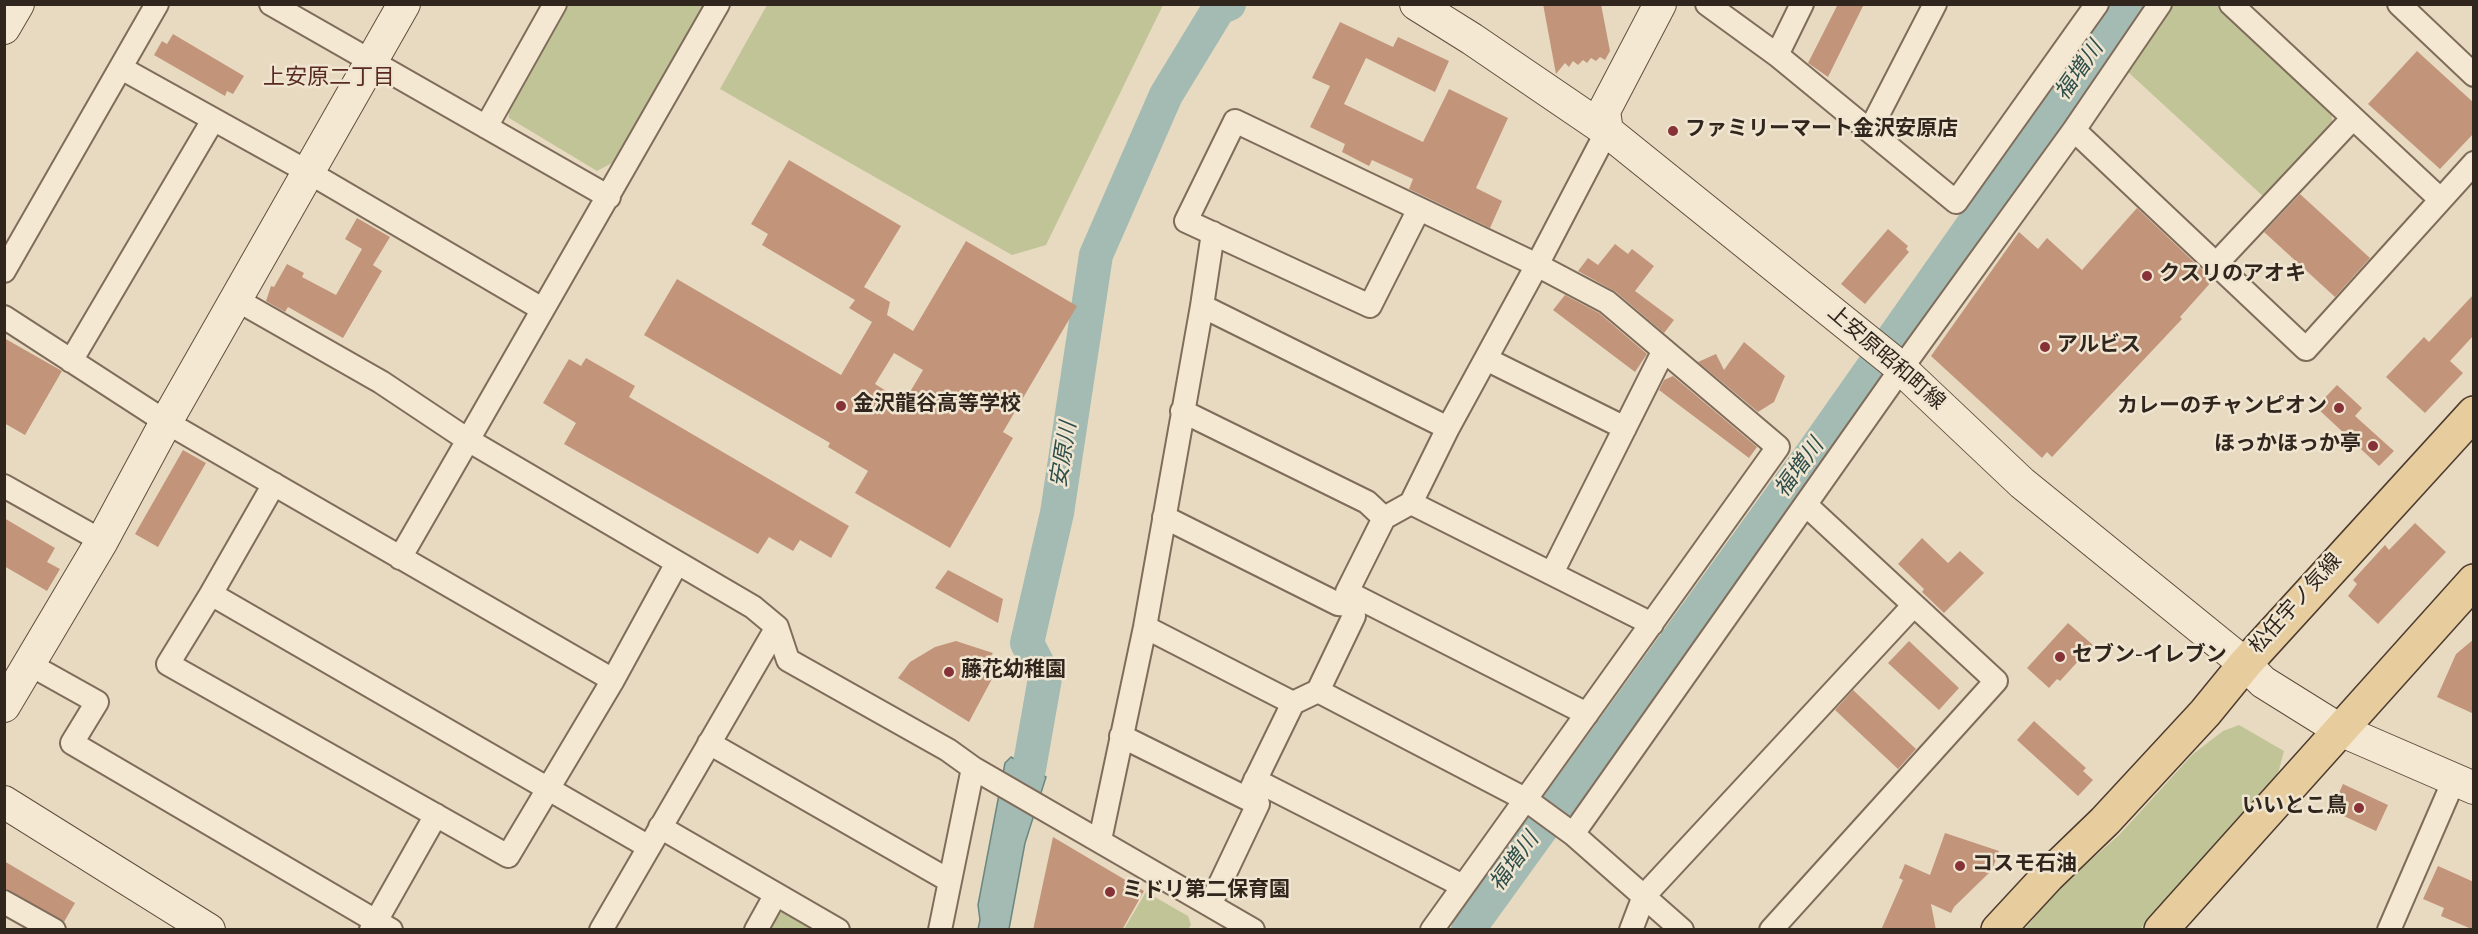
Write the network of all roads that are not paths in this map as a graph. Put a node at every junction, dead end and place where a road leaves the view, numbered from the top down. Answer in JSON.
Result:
{"nodes":[{"id":1,"x":18,"y":4,"type":"edge"},
{"id":2,"x":157,"y":4,"type":"edge"},
{"id":3,"x":271,"y":4,"type":"edge"},
{"id":4,"x":404,"y":4,"type":"edge"},
{"id":5,"x":555,"y":4,"type":"edge"},
{"id":6,"x":718,"y":4,"type":"edge"},
{"id":7,"x":1416,"y":4,"type":"edge"},
{"id":8,"x":1660,"y":4,"type":"edge"},
{"id":9,"x":1707,"y":4,"type":"edge"},
{"id":10,"x":1802,"y":4,"type":"edge"},
{"id":11,"x":1935,"y":4,"type":"edge"},
{"id":12,"x":2097,"y":4,"type":"edge"},
{"id":13,"x":2160,"y":4,"type":"edge"},
{"id":14,"x":2231,"y":4,"type":"edge"},
{"id":15,"x":2399,"y":4,"type":"edge"},
{"id":16,"x":4,"y":28,"type":"edge"},
{"id":17,"x":1777,"y":55,"type":"junction"},
{"id":18,"x":372,"y":61,"type":"junction"},
{"id":19,"x":121,"y":68,"type":"junction"},
{"id":20,"x":2474,"y":75,"type":"edge"},
{"id":21,"x":2353,"y":118,"type":"junction"},
{"id":22,"x":213,"y":120,"type":"junction"},
{"id":23,"x":486,"y":127,"type":"junction"},
{"id":24,"x":1870,"y":130,"type":"junction"},
{"id":25,"x":2074,"y":130,"type":"junction"},
{"id":26,"x":1607,"y":131,"type":"junction"},
{"id":27,"x":2474,"y":162,"type":"edge"},
{"id":28,"x":310,"y":173,"type":"junction"},
{"id":29,"x":609,"y":197,"type":"junction"},
{"id":30,"x":2440,"y":200,"type":"junction"},
{"id":31,"x":1419,"y":209,"type":"junction"},
{"id":32,"x":1213,"y":233,"type":"junction"},
{"id":33,"x":2217,"y":264,"type":"junction"},
{"id":34,"x":1537,"y":265,"type":"junction"},
{"id":35,"x":4,"y":271,"type":"edge"},
{"id":36,"x":237,"y":300,"type":"junction"},
{"id":37,"x":1202,"y":306,"type":"junction"},
{"id":38,"x":542,"y":309,"type":"junction"},
{"id":39,"x":4,"y":317,"type":"edge"},
{"id":40,"x":1664,"y":350,"type":"junction"},
{"id":41,"x":1486,"y":359,"type":"junction"},
{"id":42,"x":71,"y":361,"type":"junction"},
{"id":43,"x":1898,"y":366,"type":"junction"},
{"id":44,"x":1182,"y":411,"type":"junction"},
{"id":45,"x":2474,"y":413,"type":"edge"},
{"id":46,"x":166,"y":422,"type":"junction"},
{"id":47,"x":1448,"y":428,"type":"junction"},
{"id":48,"x":1625,"y":428,"type":"junction"},
{"id":49,"x":468,"y":440,"type":"junction"},
{"id":50,"x":274,"y":484,"type":"junction"},
{"id":51,"x":4,"y":486,"type":"edge"},
{"id":52,"x":1411,"y":503,"type":"junction"},
{"id":53,"x":1806,"y":505,"type":"junction"},
{"id":54,"x":1164,"y":517,"type":"junction"},
{"id":55,"x":1384,"y":518,"type":"junction"},
{"id":56,"x":102,"y":540,"type":"junction"},
{"id":57,"x":400,"y":558,"type":"junction"},
{"id":58,"x":677,"y":563,"type":"junction"},
{"id":59,"x":1552,"y":573,"type":"junction"},
{"id":60,"x":2474,"y":581,"type":"edge"},
{"id":61,"x":211,"y":594,"type":"junction"},
{"id":62,"x":1349,"y":599,"type":"junction"},
{"id":63,"x":1914,"y":605,"type":"junction"},
{"id":64,"x":1652,"y":624,"type":"junction"},
{"id":65,"x":777,"y":627,"type":"junction"},
{"id":66,"x":1145,"y":627,"type":"junction"},
{"id":67,"x":29,"y":664,"type":"junction"},
{"id":68,"x":2245,"y":664,"type":"junction"},
{"id":69,"x":613,"y":680,"type":"junction"},
{"id":70,"x":1318,"y":691,"type":"junction"},
{"id":71,"x":1293,"y":703,"type":"junction"},
{"id":72,"x":4,"y":706,"type":"edge"},
{"id":73,"x":1587,"y":714,"type":"junction"},
{"id":74,"x":2340,"y":730,"type":"junction"},
{"id":75,"x":1121,"y":736,"type":"junction"},
{"id":76,"x":709,"y":743,"type":"junction"},
{"id":77,"x":979,"y":772,"type":"junction"},
{"id":78,"x":1255,"y":780,"type":"junction"},
{"id":79,"x":2464,"y":784,"type":"edge"},
{"id":80,"x":548,"y":788,"type":"junction"},
{"id":81,"x":4,"y":802,"type":"edge"},
{"id":82,"x":1531,"y":803,"type":"junction"},
{"id":83,"x":1258,"y":804,"type":"junction"},
{"id":84,"x":436,"y":816,"type":"junction"},
{"id":85,"x":1568,"y":831,"type":"junction"},
{"id":86,"x":655,"y":837,"type":"junction"},
{"id":87,"x":1100,"y":840,"type":"junction"},
{"id":88,"x":950,"y":881,"type":"junction"},
{"id":89,"x":1463,"y":886,"type":"junction"},
{"id":90,"x":776,"y":894,"type":"junction"},
{"id":91,"x":1644,"y":896,"type":"junction"},
{"id":92,"x":4,"y":902,"type":"edge"},
{"id":93,"x":1210,"y":905,"type":"junction"},
{"id":94,"x":379,"y":927,"type":"edge"},
{"id":95,"x":54,"y":930,"type":"edge"},
{"id":96,"x":209,"y":930,"type":"edge"},
{"id":97,"x":602,"y":930,"type":"edge"},
{"id":98,"x":756,"y":930,"type":"edge"},
{"id":99,"x":838,"y":930,"type":"edge"},
{"id":100,"x":940,"y":930,"type":"edge"},
{"id":101,"x":1253,"y":930,"type":"edge"},
{"id":102,"x":1432,"y":930,"type":"edge"},
{"id":103,"x":1631,"y":930,"type":"edge"},
{"id":104,"x":1682,"y":930,"type":"edge"},
{"id":105,"x":1770,"y":930,"type":"edge"},
{"id":106,"x":1998,"y":930,"type":"edge"},
{"id":107,"x":2161,"y":930,"type":"edge"},
{"id":108,"x":2389,"y":930,"type":"edge"}],
"edges":[{"from":1,"to":16,"type":"street"},
{"from":2,"to":19,"type":"street"},
{"from":3,"to":18,"type":"street"},
{"from":4,"to":18,"type":"street"},
{"from":5,"to":23,"type":"street"},
{"from":6,"to":29,"type":"street"},
{"from":7,"to":26,"type":"street","name":"上安原昭和町線"},
{"from":8,"to":26,"type":"street"},
{"from":9,"to":17,"type":"street"},
{"from":10,"to":17,"type":"street"},
{"from":11,"to":24,"type":"street"},
{"from":12,"to":24,"type":"street"},
{"from":13,"to":25,"type":"street"},
{"from":14,"to":21,"type":"street"},
{"from":15,"to":20,"type":"street"},
{"from":17,"to":24,"type":"street"},
{"from":18,"to":23,"type":"street"},
{"from":18,"to":28,"type":"street"},
{"from":19,"to":22,"type":"street"},
{"from":19,"to":35,"type":"street"},
{"from":21,"to":30,"type":"street"},
{"from":21,"to":33,"type":"street"},
{"from":22,"to":28,"type":"street"},
{"from":22,"to":42,"type":"street"},
{"from":23,"to":29,"type":"street"},
{"from":25,"to":33,"type":"street"},
{"from":25,"to":43,"type":"street"},
{"from":26,"to":34,"type":"street"},
{"from":26,"to":43,"type":"street","name":"上安原昭和町線"},
{"from":27,"to":30,"type":"street"},
{"from":28,"to":36,"type":"street"},
{"from":28,"to":38,"type":"street"},
{"from":29,"to":38,"type":"street"},
{"from":30,"to":33,"type":"street"},
{"from":31,"to":32,"type":"street"},
{"from":31,"to":32,"type":"street"},
{"from":31,"to":34,"type":"street"},
{"from":32,"to":37,"type":"street"},
{"from":34,"to":40,"type":"street"},
{"from":34,"to":41,"type":"street"},
{"from":36,"to":46,"type":"street"},
{"from":36,"to":49,"type":"street"},
{"from":37,"to":44,"type":"street"},
{"from":37,"to":47,"type":"street"},
{"from":38,"to":49,"type":"street"},
{"from":39,"to":42,"type":"street"},
{"from":40,"to":48,"type":"street"},
{"from":40,"to":64,"type":"street"},
{"from":41,"to":47,"type":"street"},
{"from":41,"to":48,"type":"street"},
{"from":42,"to":46,"type":"street"},
{"from":43,"to":53,"type":"street"},
{"from":43,"to":68,"type":"street","name":"上安原昭和町線"},
{"from":44,"to":54,"type":"street"},
{"from":44,"to":55,"type":"street"},
{"from":45,"to":68,"type":"main road","name":"松任宇ノ気線"},
{"from":46,"to":50,"type":"street"},
{"from":46,"to":56,"type":"street"},
{"from":47,"to":52,"type":"street"},
{"from":48,"to":59,"type":"street"},
{"from":49,"to":57,"type":"street"},
{"from":49,"to":58,"type":"street"},
{"from":50,"to":57,"type":"street"},
{"from":50,"to":61,"type":"street"},
{"from":51,"to":56,"type":"street"},
{"from":52,"to":55,"type":"street"},
{"from":52,"to":59,"type":"street"},
{"from":53,"to":63,"type":"street"},
{"from":53,"to":85,"type":"street"},
{"from":54,"to":62,"type":"street"},
{"from":54,"to":66,"type":"street"},
{"from":55,"to":62,"type":"street"},
{"from":56,"to":67,"type":"street"},
{"from":57,"to":69,"type":"street"},
{"from":58,"to":65,"type":"street"},
{"from":58,"to":69,"type":"street"},
{"from":59,"to":64,"type":"street"},
{"from":60,"to":74,"type":"main road"},
{"from":61,"to":80,"type":"street"},
{"from":61,"to":84,"type":"street"},
{"from":62,"to":70,"type":"street"},
{"from":62,"to":73,"type":"street"},
{"from":63,"to":91,"type":"street"},
{"from":63,"to":105,"type":"street"},
{"from":64,"to":73,"type":"street"},
{"from":65,"to":76,"type":"street"},
{"from":65,"to":77,"type":"street"},
{"from":66,"to":71,"type":"street"},
{"from":66,"to":75,"type":"street"},
{"from":67,"to":72,"type":"street"},
{"from":67,"to":94,"type":"street"},
{"from":68,"to":74,"type":"street","name":"上安原昭和町線"},
{"from":68,"to":106,"type":"main road","name":"松任宇ノ気線"},
{"from":69,"to":80,"type":"street"},
{"from":70,"to":71,"type":"street"},
{"from":70,"to":82,"type":"street"},
{"from":71,"to":78,"type":"street"},
{"from":73,"to":82,"type":"street"},
{"from":74,"to":79,"type":"street","name":"上安原昭和町線"},
{"from":74,"to":107,"type":"main road"},
{"from":75,"to":83,"type":"street"},
{"from":75,"to":87,"type":"street"},
{"from":76,"to":86,"type":"street"},
{"from":76,"to":88,"type":"street"},
{"from":77,"to":87,"type":"street"},
{"from":77,"to":88,"type":"street"},
{"from":78,"to":83,"type":"street"},
{"from":78,"to":89,"type":"street"},
{"from":79,"to":108,"type":"street"},
{"from":80,"to":84,"type":"street"},
{"from":80,"to":86,"type":"street"},
{"from":81,"to":96,"type":"street"},
{"from":82,"to":85,"type":"street"},
{"from":82,"to":89,"type":"street"},
{"from":83,"to":93,"type":"street"},
{"from":84,"to":94,"type":"street"},
{"from":85,"to":91,"type":"street"},
{"from":86,"to":90,"type":"street"},
{"from":86,"to":97,"type":"street"},
{"from":87,"to":93,"type":"street"},
{"from":88,"to":100,"type":"street"},
{"from":89,"to":102,"type":"street"},
{"from":90,"to":98,"type":"street"},
{"from":90,"to":99,"type":"street"},
{"from":91,"to":103,"type":"street"},
{"from":91,"to":104,"type":"street"},
{"from":92,"to":95,"type":"street"},
{"from":93,"to":101,"type":"street"}]}
